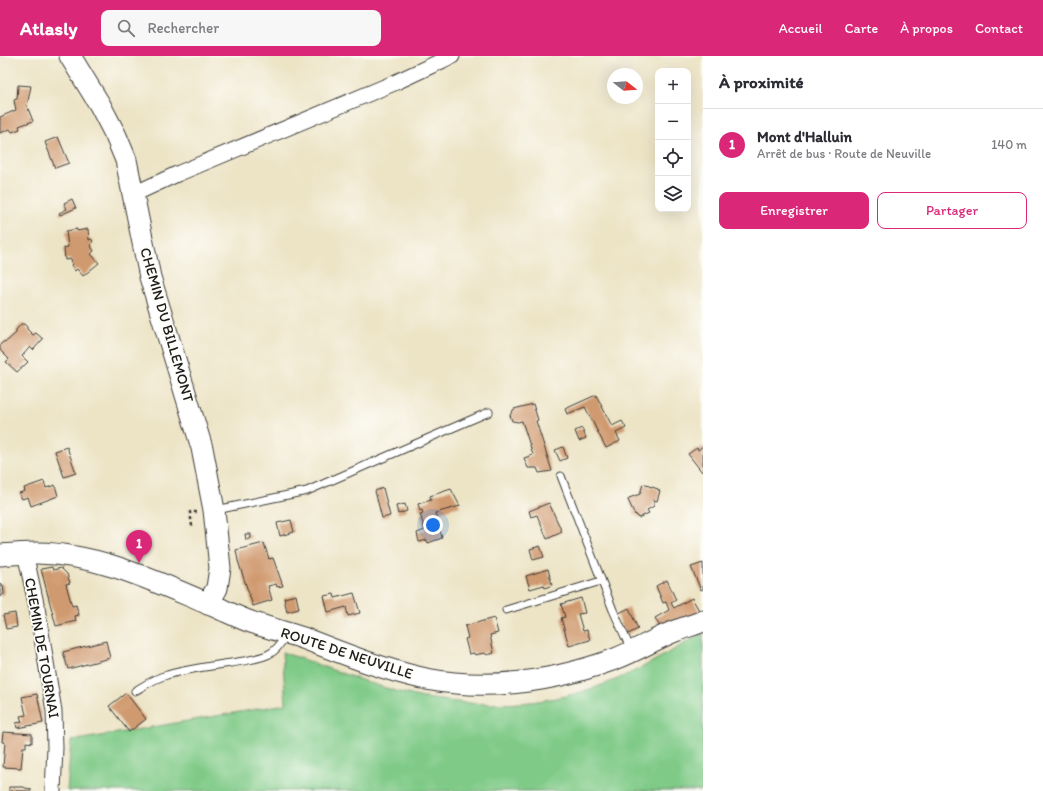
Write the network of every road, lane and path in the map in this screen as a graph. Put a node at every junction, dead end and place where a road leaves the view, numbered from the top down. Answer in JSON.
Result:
{"nodes":[{"id":1,"x":70,"y":56,"type":"edge"},
{"id":2,"x":452,"y":56,"type":"edge"},
{"id":3,"x":134,"y":194,"type":"junction"},
{"id":4,"x":489,"y":412,"type":"dead end"},
{"id":5,"x":561,"y":476,"type":"dead end"},
{"id":6,"x":214,"y":510,"type":"junction"},
{"id":7,"x":190,"y":512,"type":"dead end"},
{"id":8,"x":192,"y":526,"type":"dead end"},
{"id":9,"x":25,"y":553,"type":"junction"},
{"id":10,"x":0,"y":555,"type":"edge"},
{"id":11,"x":601,"y":581,"type":"junction"},
{"id":12,"x":208,"y":604,"type":"junction"},
{"id":13,"x":506,"y":610,"type":"dead end"},
{"id":14,"x":698,"y":623,"type":"edge"},
{"id":15,"x":284,"y":636,"type":"junction"},
{"id":16,"x":634,"y":656,"type":"junction"},
{"id":17,"x":134,"y":691,"type":"dead end"},
{"id":18,"x":53,"y":791,"type":"edge"}],
"edges":[{"from":1,"to":3,"type":"main road","name":"CHEMIN DU BILLEMONT"},
{"from":2,"to":3,"type":"street"},
{"from":3,"to":6,"type":"main road","name":"CHEMIN DU BILLEMONT"},
{"from":4,"to":6,"type":"lane"},
{"from":5,"to":11,"type":"lane"},
{"from":6,"to":12,"type":"main road","name":"CHEMIN DU BILLEMONT"},
{"from":7,"to":8,"type":"path"},
{"from":9,"to":10,"type":"main road","name":"ROUTE DE NEUVILLE"},
{"from":9,"to":12,"type":"main road","name":"ROUTE DE NEUVILLE"},
{"from":9,"to":18,"type":"street","name":"CHEMIN DE TOURNAI"},
{"from":11,"to":13,"type":"lane"},
{"from":11,"to":16,"type":"lane"},
{"from":12,"to":15,"type":"main road","name":"ROUTE DE NEUVILLE"},
{"from":14,"to":16,"type":"main road","name":"ROUTE DE NEUVILLE"},
{"from":15,"to":16,"type":"main road","name":"ROUTE DE NEUVILLE"},
{"from":15,"to":17,"type":"lane"}]}
